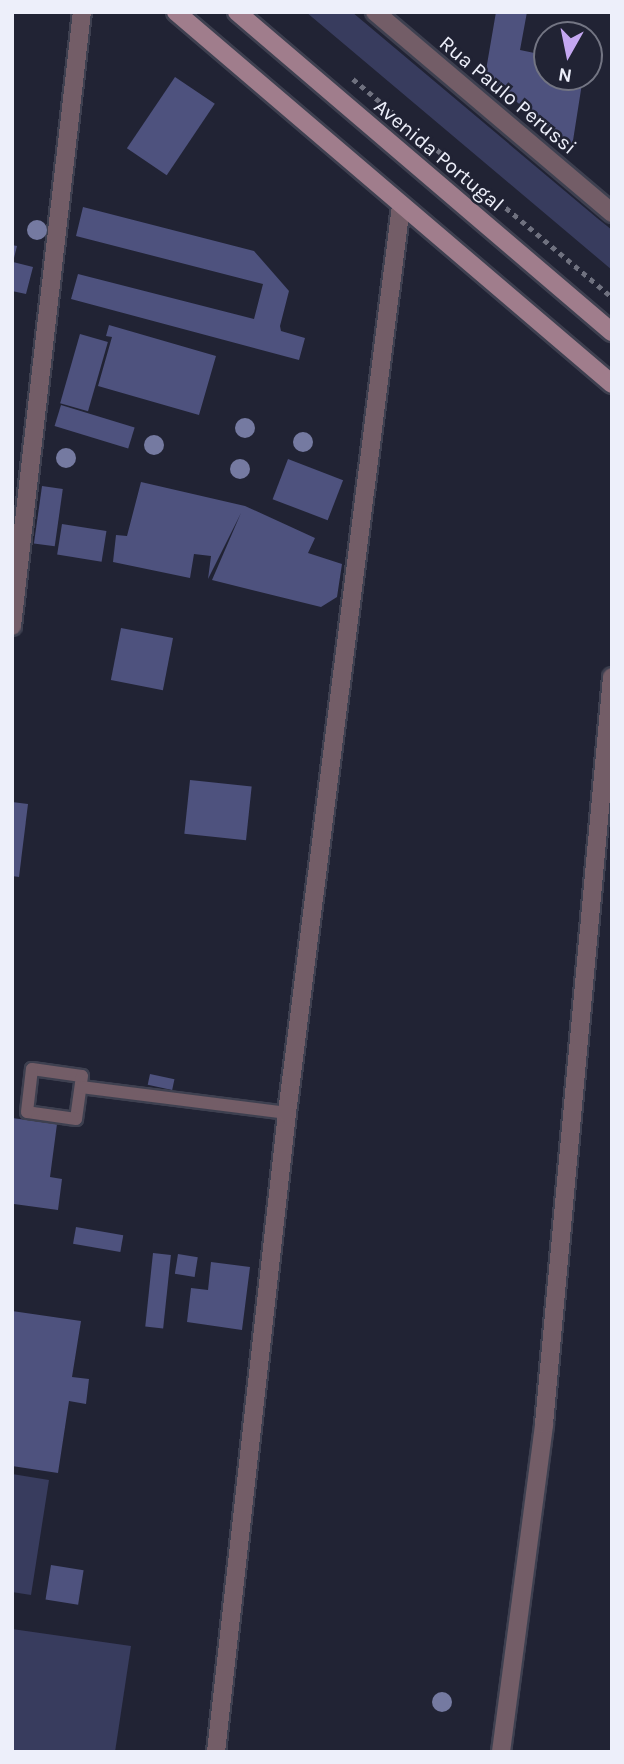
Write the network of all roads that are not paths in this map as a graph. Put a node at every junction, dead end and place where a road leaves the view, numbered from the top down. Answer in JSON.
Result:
{"nodes":[{"id":1,"x":82,"y":12,"type":"edge"},
{"id":2,"x":176,"y":12,"type":"edge"},
{"id":3,"x":237,"y":12,"type":"edge"},
{"id":4,"x":375,"y":12,"type":"edge"},
{"id":5,"x":401,"y":205,"type":"junction"},
{"id":6,"x":612,"y":213,"type":"edge"},
{"id":7,"x":612,"y":331,"type":"edge"},
{"id":8,"x":612,"y":384,"type":"edge"},
{"id":9,"x":12,"y":626,"type":"edge"},
{"id":10,"x":612,"y":677,"type":"edge"},
{"id":11,"x":81,"y":1087,"type":"junction"},
{"id":12,"x":287,"y":1113,"type":"junction"},
{"id":13,"x":216,"y":1752,"type":"edge"},
{"id":14,"x":501,"y":1752,"type":"edge"}],
"edges":[{"from":1,"to":9,"type":"street"},
{"from":2,"to":5,"type":"main road"},
{"from":3,"to":7,"type":"main road","name":"Avenida Portugal"},
{"from":4,"to":6,"type":"street","name":"Rua Paulo Perussi"},
{"from":5,"to":8,"type":"main road"},
{"from":5,"to":12,"type":"street"},
{"from":10,"to":14,"type":"street"},
{"from":11,"to":11,"type":"lane"},
{"from":11,"to":12,"type":"lane"},
{"from":12,"to":13,"type":"street"}]}
